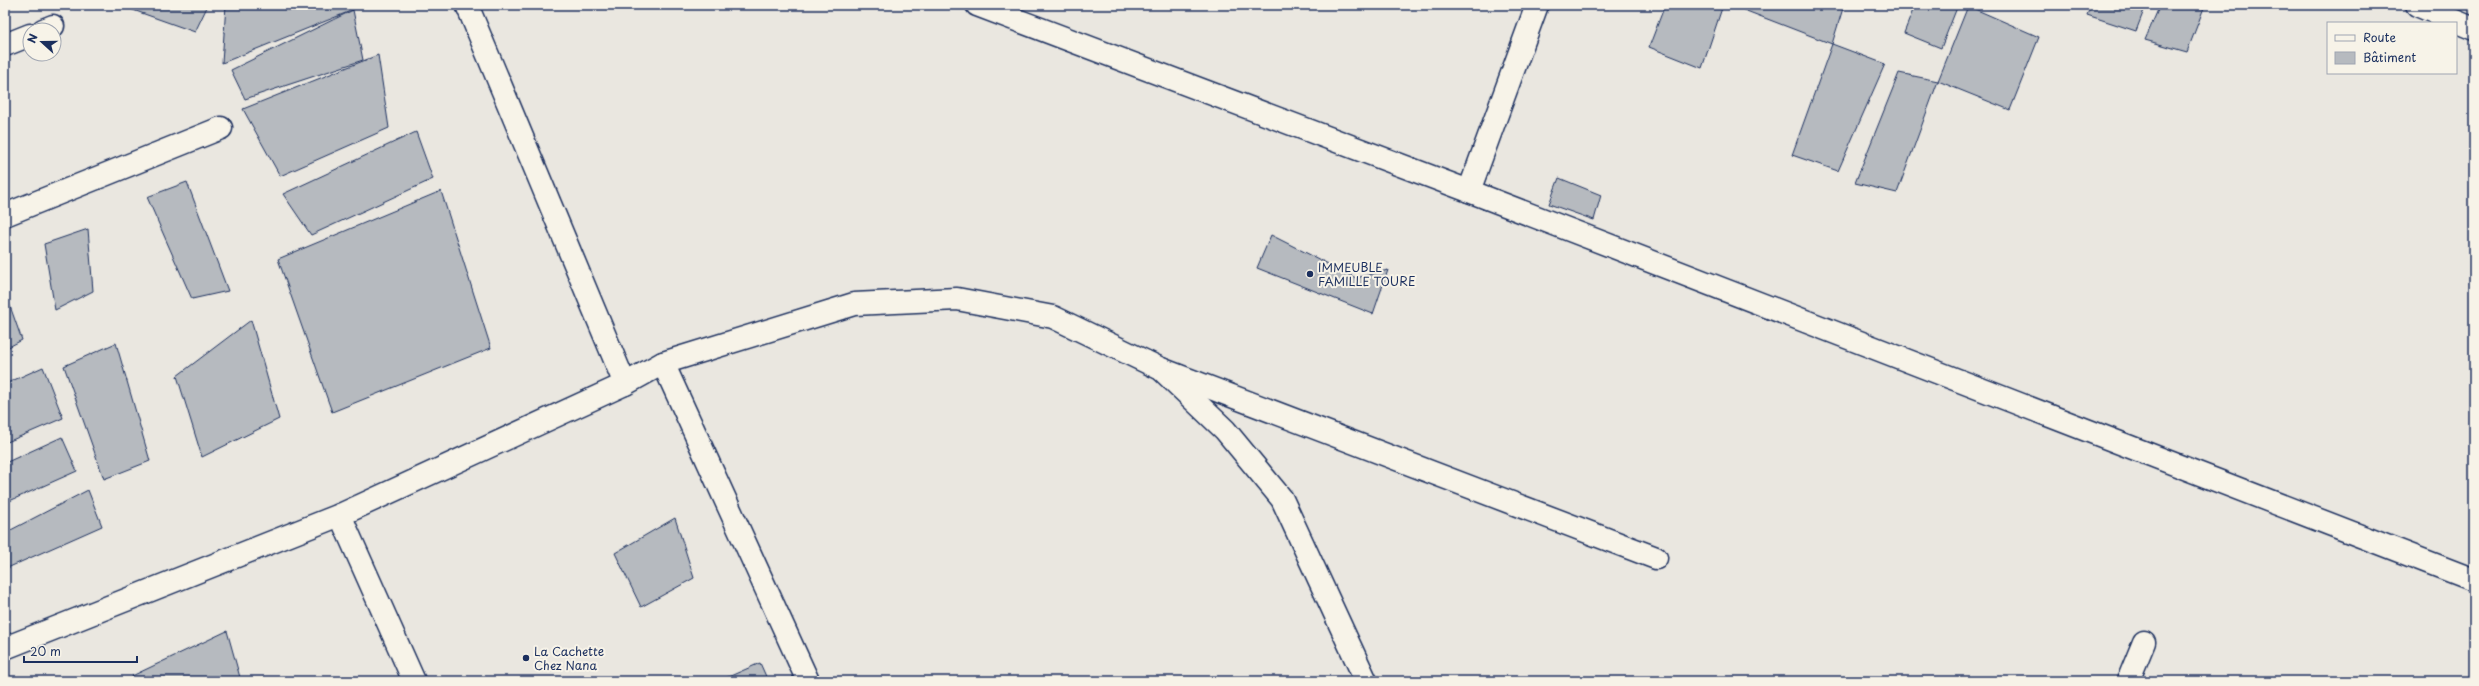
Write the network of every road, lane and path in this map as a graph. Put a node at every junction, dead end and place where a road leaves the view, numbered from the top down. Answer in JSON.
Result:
{"nodes":[{"id":1,"x":467,"y":5,"type":"edge"},
{"id":2,"x":977,"y":5,"type":"edge"},
{"id":3,"x":1538,"y":5,"type":"edge"},
{"id":4,"x":2417,"y":5,"type":"edge"},
{"id":5,"x":2456,"y":22,"type":"edge"},
{"id":6,"x":2457,"y":23,"type":"edge"},
{"id":7,"x":2474,"y":30,"type":"edge"},
{"id":8,"x":22,"y":38,"type":"edge"},
{"id":9,"x":5,"y":45,"type":"edge"},
{"id":10,"x":221,"y":128,"type":"dead end"},
{"id":11,"x":1469,"y":191,"type":"junction"},
{"id":12,"x":5,"y":215,"type":"edge"},
{"id":13,"x":662,"y":363,"type":"junction"},
{"id":14,"x":1161,"y":369,"type":"junction"},
{"id":15,"x":625,"y":384,"type":"junction"},
{"id":16,"x":340,"y":515,"type":"junction"},
{"id":17,"x":1656,"y":558,"type":"dead end"},
{"id":18,"x":2474,"y":580,"type":"edge"},
{"id":19,"x":2144,"y":642,"type":"dead end"},
{"id":20,"x":5,"y":648,"type":"edge"},
{"id":21,"x":414,"y":681,"type":"edge"},
{"id":22,"x":808,"y":681,"type":"edge"},
{"id":23,"x":1366,"y":681,"type":"edge"},
{"id":24,"x":2128,"y":681,"type":"edge"}],
"edges":[{"from":1,"to":15,"type":"street"},
{"from":2,"to":11,"type":"street"},
{"from":3,"to":11,"type":"street"},
{"from":4,"to":5,"type":"street"},
{"from":6,"to":7,"type":"street"},
{"from":8,"to":9,"type":"street"},
{"from":10,"to":12,"type":"street"},
{"from":11,"to":18,"type":"street"},
{"from":13,"to":14,"type":"street"},
{"from":13,"to":15,"type":"street"},
{"from":13,"to":22,"type":"street"},
{"from":14,"to":17,"type":"street"},
{"from":14,"to":23,"type":"street"},
{"from":15,"to":16,"type":"street"},
{"from":16,"to":20,"type":"street"},
{"from":16,"to":21,"type":"street"},
{"from":19,"to":24,"type":"street"}]}
